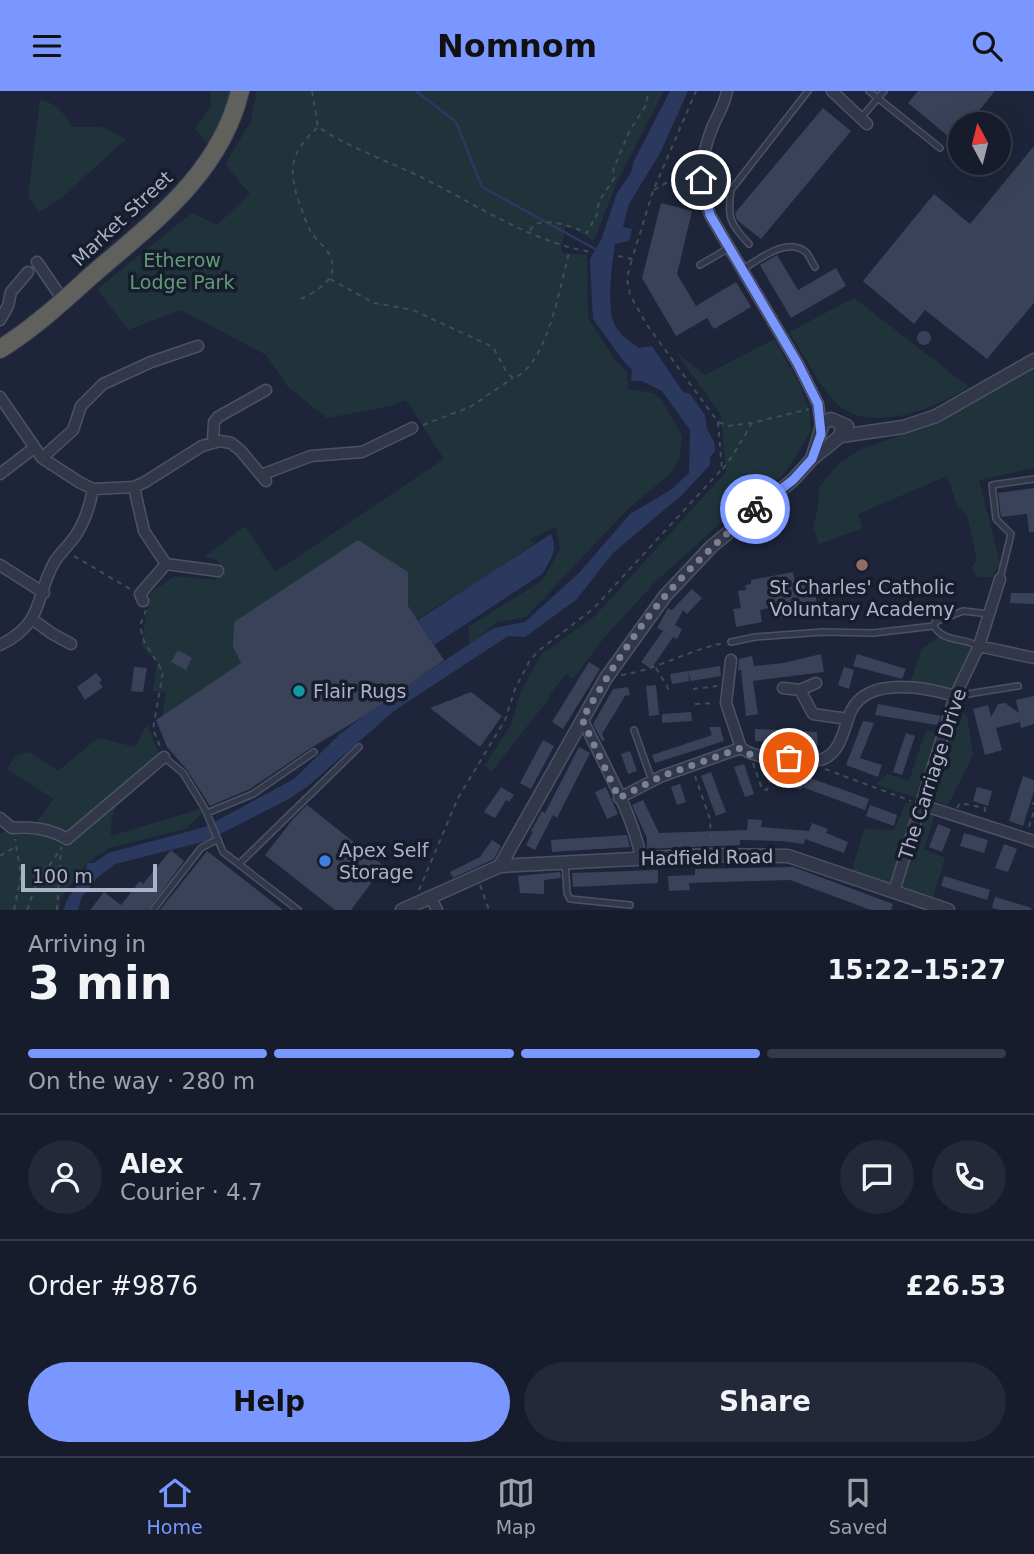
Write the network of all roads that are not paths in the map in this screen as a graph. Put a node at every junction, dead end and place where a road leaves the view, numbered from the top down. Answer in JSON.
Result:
{"nodes":[{"id":1,"x":240,"y":91,"type":"edge"},
{"id":2,"x":808,"y":91,"type":"edge"},
{"id":3,"x":832,"y":91,"type":"edge"},
{"id":4,"x":869,"y":91,"type":"edge"},
{"id":5,"x":884,"y":91,"type":"edge"},
{"id":6,"x":728,"y":92,"type":"edge"},
{"id":7,"x":878,"y":99,"type":"junction"},
{"id":8,"x":864,"y":121,"type":"joint"},
{"id":9,"x":940,"y":148,"type":"dead end"},
{"id":10,"x":749,"y":244,"type":"dead end"},
{"id":11,"x":729,"y":248,"type":"junction"},
{"id":12,"x":37,"y":262,"type":"dead end"},
{"id":13,"x":700,"y":265,"type":"dead end"},
{"id":14,"x":815,"y":267,"type":"dead end"},
{"id":15,"x":743,"y":269,"type":"junction"},
{"id":16,"x":28,"y":272,"type":"dead end"},
{"id":17,"x":63,"y":300,"type":"junction"},
{"id":18,"x":0,"y":320,"type":"edge"},
{"id":19,"x":0,"y":326,"type":"edge"},
{"id":20,"x":6,"y":346,"type":"edge"},
{"id":21,"x":198,"y":346,"type":"dead end"},
{"id":22,"x":1034,"y":360,"type":"edge"},
{"id":23,"x":266,"y":390,"type":"dead end"},
{"id":24,"x":0,"y":397,"type":"edge"},
{"id":25,"x":818,"y":404,"type":"junction"},
{"id":26,"x":412,"y":428,"type":"road end"},
{"id":27,"x":821,"y":430,"type":"junction"},
{"id":28,"x":838,"y":430,"type":"junction"},
{"id":29,"x":213,"y":442,"type":"junction"},
{"id":30,"x":34,"y":449,"type":"junction"},
{"id":31,"x":42,"y":458,"type":"junction"},
{"id":32,"x":812,"y":459,"type":"junction"},
{"id":33,"x":0,"y":474,"type":"edge"},
{"id":34,"x":1034,"y":479,"type":"edge"},
{"id":35,"x":134,"y":487,"type":"junction"},
{"id":36,"x":93,"y":489,"type":"junction"},
{"id":37,"x":166,"y":564,"type":"junction"},
{"id":38,"x":0,"y":565,"type":"edge"},
{"id":39,"x":218,"y":571,"type":"dead end"},
{"id":40,"x":1000,"y":579,"type":"joint"},
{"id":41,"x":44,"y":593,"type":"junction"},
{"id":42,"x":138,"y":594,"type":"road end"},
{"id":43,"x":990,"y":614,"type":"junction"},
{"id":44,"x":32,"y":619,"type":"junction"},
{"id":45,"x":934,"y":626,"type":"junction"},
{"id":46,"x":731,"y":642,"type":"road end"},
{"id":47,"x":71,"y":644,"type":"dead end"},
{"id":48,"x":0,"y":645,"type":"edge"},
{"id":49,"x":979,"y":646,"type":"junction"},
{"id":50,"x":1034,"y":657,"type":"edge"},
{"id":51,"x":731,"y":660,"type":"dead end"},
{"id":52,"x":816,"y":683,"type":"dead end"},
{"id":53,"x":1018,"y":686,"type":"dead end"},
{"id":54,"x":783,"y":688,"type":"dead end"},
{"id":55,"x":800,"y":690,"type":"junction"},
{"id":56,"x":955,"y":697,"type":"junction"},
{"id":57,"x":582,"y":719,"type":"junction"},
{"id":58,"x":848,"y":719,"type":"junction"},
{"id":59,"x":634,"y":730,"type":"dead end"},
{"id":60,"x":359,"y":747,"type":"dead end"},
{"id":61,"x":741,"y":748,"type":"junction"},
{"id":62,"x":314,"y":753,"type":"dead end"},
{"id":63,"x":164,"y":757,"type":"joint"},
{"id":64,"x":652,"y":781,"type":"junction"},
{"id":65,"x":619,"y":798,"type":"junction"},
{"id":66,"x":922,"y":805,"type":"junction"},
{"id":67,"x":207,"y":814,"type":"junction"},
{"id":68,"x":0,"y":818,"type":"edge"},
{"id":69,"x":217,"y":839,"type":"junction"},
{"id":70,"x":1030,"y":840,"type":"edge"},
{"id":71,"x":641,"y":858,"type":"junction"},
{"id":72,"x":565,"y":862,"type":"junction"},
{"id":73,"x":239,"y":865,"type":"junction"},
{"id":74,"x":500,"y":866,"type":"junction"},
{"id":75,"x":894,"y":891,"type":"junction"},
{"id":76,"x":430,"y":896,"type":"junction"},
{"id":77,"x":630,"y":905,"type":"dead end"},
{"id":78,"x":921,"y":905,"type":"edge"},
{"id":79,"x":406,"y":908,"type":"edge"},
{"id":80,"x":153,"y":910,"type":"edge"},
{"id":81,"x":298,"y":910,"type":"edge"},
{"id":82,"x":436,"y":910,"type":"edge"},
{"id":83,"x":948,"y":910,"type":"edge"}],
"edges":[{"from":1,"to":17,"type":"highway","name":"Market Street"},
{"from":2,"to":10,"type":"lane"},
{"from":3,"to":8,"type":"street"},
{"from":4,"to":7,"type":"lane"},
{"from":5,"to":7,"type":"lane"},
{"from":6,"to":11,"type":"street"},
{"from":7,"to":8,"type":"lane"},
{"from":7,"to":9,"type":"lane"},
{"from":11,"to":13,"type":"lane"},
{"from":11,"to":15,"type":"street"},
{"from":12,"to":17,"type":"street"},
{"from":14,"to":15,"type":"lane"},
{"from":15,"to":25,"type":"street"},
{"from":16,"to":18,"type":"street"},
{"from":17,"to":20,"type":"highway","name":"Market Street"},
{"from":19,"to":20,"type":"street"},
{"from":21,"to":31,"type":"street"},
{"from":22,"to":28,"type":"street"},
{"from":23,"to":29,"type":"street"},
{"from":24,"to":30,"type":"street"},
{"from":25,"to":27,"type":"street"},
{"from":25,"to":28,"type":"street"},
{"from":26,"to":29,"type":"street"},
{"from":27,"to":28,"type":"street"},
{"from":27,"to":28,"type":"street"},
{"from":27,"to":32,"type":"street"},
{"from":28,"to":32,"type":"street"},
{"from":29,"to":35,"type":"street"},
{"from":30,"to":31,"type":"street"},
{"from":30,"to":33,"type":"street"},
{"from":31,"to":36,"type":"street"},
{"from":32,"to":57,"type":"street"},
{"from":34,"to":40,"type":"lane"},
{"from":35,"to":36,"type":"street"},
{"from":35,"to":37,"type":"street"},
{"from":36,"to":41,"type":"street"},
{"from":37,"to":39,"type":"street"},
{"from":37,"to":42,"type":"street"},
{"from":38,"to":41,"type":"street"},
{"from":40,"to":43,"type":"street","name":"The Carriage Drive"},
{"from":41,"to":44,"type":"street"},
{"from":43,"to":45,"type":"lane"},
{"from":43,"to":49,"type":"street","name":"The Carriage Drive"},
{"from":44,"to":47,"type":"street"},
{"from":44,"to":48,"type":"street"},
{"from":45,"to":46,"type":"lane"},
{"from":45,"to":49,"type":"lane"},
{"from":49,"to":50,"type":"street"},
{"from":49,"to":56,"type":"street","name":"The Carriage Drive"},
{"from":51,"to":61,"type":"street"},
{"from":52,"to":55,"type":"street"},
{"from":53,"to":56,"type":"lane"},
{"from":54,"to":55,"type":"street"},
{"from":55,"to":58,"type":"street"},
{"from":56,"to":58,"type":"street"},
{"from":56,"to":66,"type":"street","name":"The Carriage Drive"},
{"from":57,"to":65,"type":"street"},
{"from":57,"to":74,"type":"street"},
{"from":58,"to":61,"type":"street"},
{"from":59,"to":64,"type":"lane"},
{"from":60,"to":73,"type":"lane"},
{"from":61,"to":64,"type":"street"},
{"from":62,"to":67,"type":"lane"},
{"from":63,"to":67,"type":"lane"},
{"from":63,"to":68,"type":"street"},
{"from":64,"to":65,"type":"street"},
{"from":65,"to":71,"type":"street"},
{"from":66,"to":70,"type":"street"},
{"from":66,"to":75,"type":"street","name":"The Carriage Drive"},
{"from":67,"to":69,"type":"lane"},
{"from":69,"to":73,"type":"lane"},
{"from":69,"to":80,"type":"lane"},
{"from":71,"to":72,"type":"street","name":"Hadfield Road"},
{"from":71,"to":75,"type":"street","name":"Hadfield Road"},
{"from":72,"to":74,"type":"street","name":"Hadfield Road"},
{"from":72,"to":77,"type":"lane"},
{"from":73,"to":81,"type":"lane"},
{"from":74,"to":76,"type":"street"},
{"from":75,"to":78,"type":"street","name":"Hadfield Road"},
{"from":76,"to":79,"type":"street"},
{"from":76,"to":82,"type":"street"},
{"from":78,"to":83,"type":"street","name":"Hadfield Road"}]}
